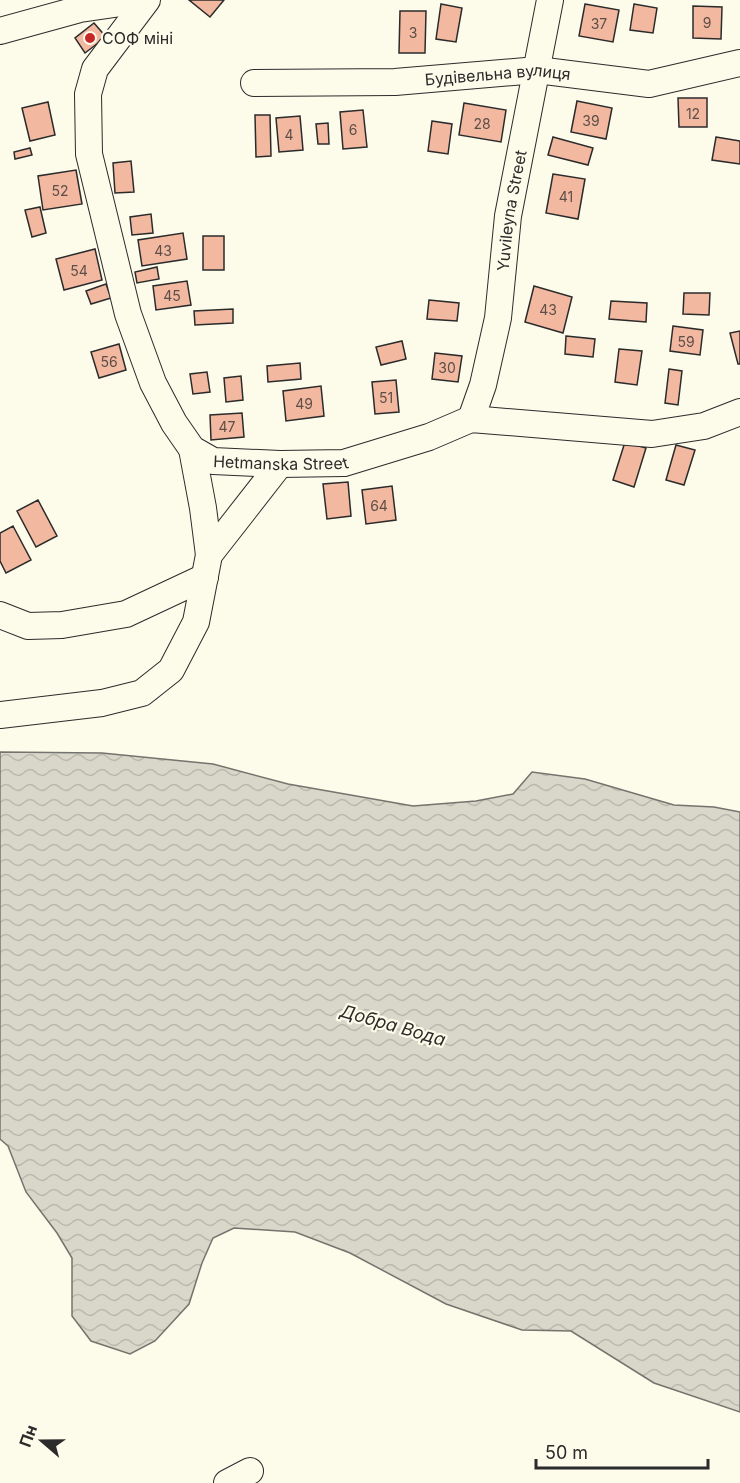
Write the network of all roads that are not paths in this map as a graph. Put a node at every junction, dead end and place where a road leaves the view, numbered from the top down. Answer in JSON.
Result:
{"nodes":[{"id":1,"x":144,"y":0,"type":"edge"},
{"id":2,"x":550,"y":0,"type":"edge"},
{"id":3,"x":0,"y":31,"type":"edge"},
{"id":4,"x":740,"y":63,"type":"edge"},
{"id":5,"x":537,"y":70,"type":"junction"},
{"id":6,"x":254,"y":83,"type":"dead end"},
{"id":7,"x":740,"y":412,"type":"edge"},
{"id":8,"x":471,"y":419,"type":"junction"},
{"id":9,"x":192,"y":449,"type":"junction"},
{"id":10,"x":280,"y":464,"type":"junction"},
{"id":11,"x":207,"y":566,"type":"junction"},
{"id":12,"x":0,"y":615,"type":"edge"},
{"id":13,"x":0,"y":715,"type":"edge"},
{"id":14,"x":250,"y":1471,"type":"dead end"},
{"id":15,"x":227,"y":1483,"type":"edge"}],
"edges":[{"from":1,"to":3,"type":"street"},
{"from":1,"to":9,"type":"street","name":"Hetmanska Street"},
{"from":2,"to":5,"type":"street","name":"Yuvileyna Street"},
{"from":4,"to":5,"type":"street","name":"Будівельна вулиця"},
{"from":5,"to":6,"type":"street","name":"Будівельна вулиця"},
{"from":5,"to":8,"type":"street","name":"Yuvileyna Street"},
{"from":7,"to":8,"type":"street","name":"Hetmanska Street"},
{"from":8,"to":10,"type":"street","name":"Hetmanska Street"},
{"from":9,"to":10,"type":"street","name":"Hetmanska Street"},
{"from":9,"to":11,"type":"street"},
{"from":10,"to":11,"type":"street"},
{"from":11,"to":12,"type":"street"},
{"from":11,"to":13,"type":"street"},
{"from":14,"to":15,"type":"street"}]}
